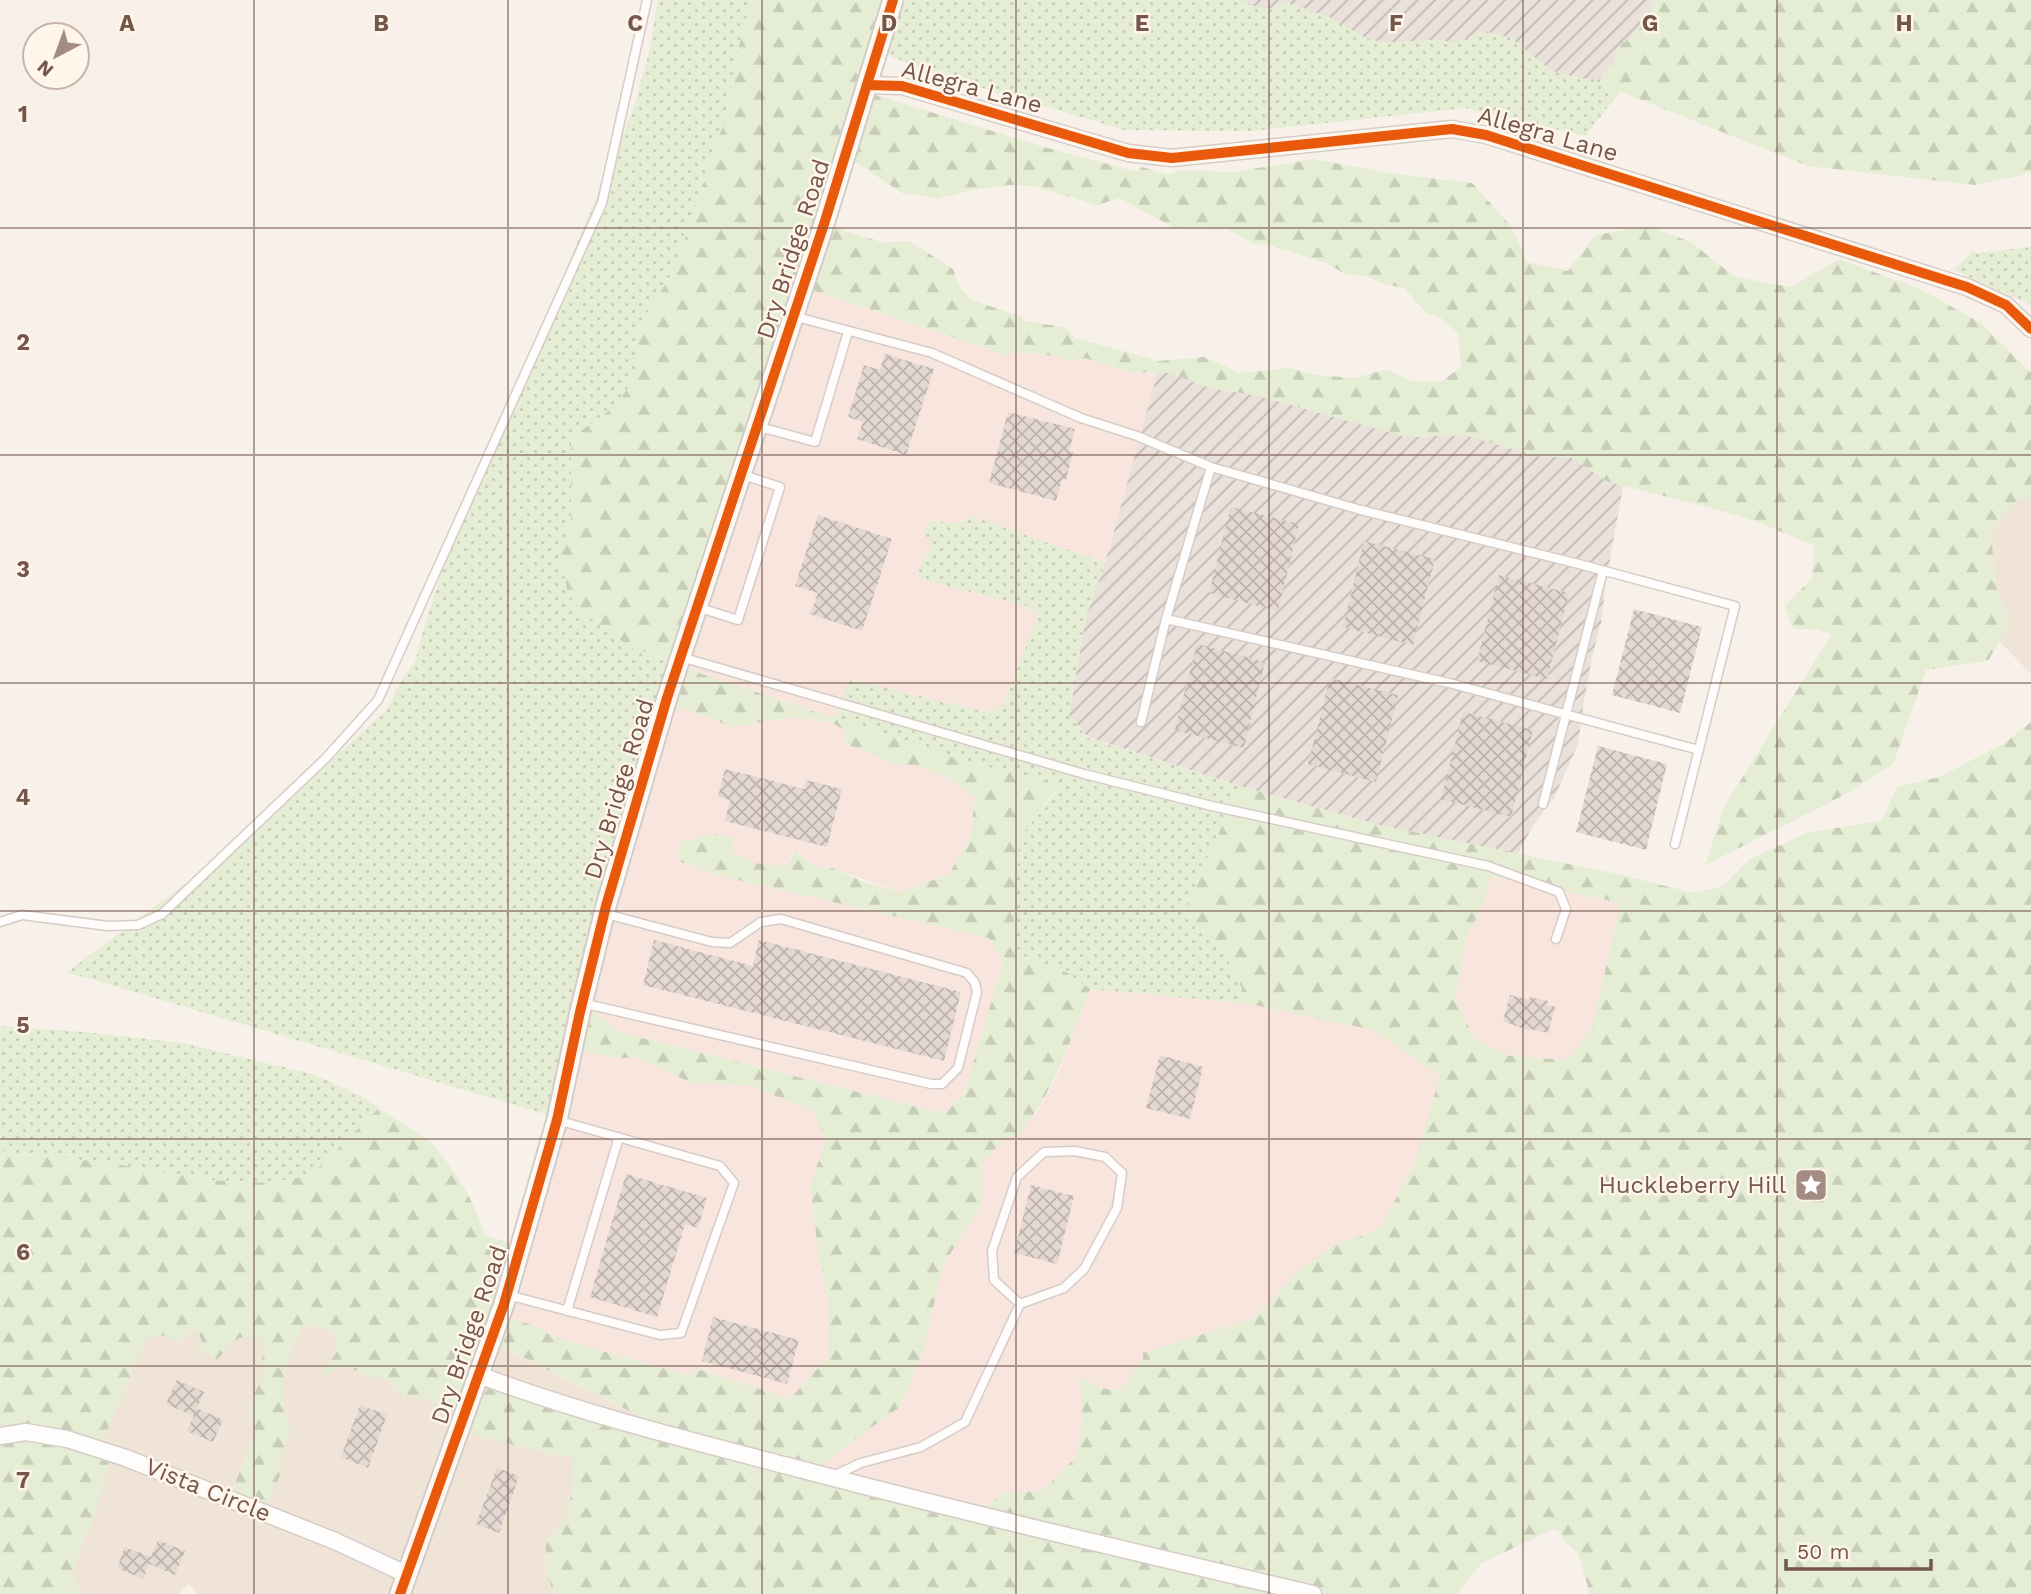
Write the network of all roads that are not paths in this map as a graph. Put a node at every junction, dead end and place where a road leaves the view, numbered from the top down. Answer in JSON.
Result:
{"nodes":[{"id":1,"x":647,"y":0,"type":"edge"},
{"id":2,"x":893,"y":0,"type":"edge"},
{"id":3,"x":867,"y":85,"type":"junction"},
{"id":4,"x":793,"y":316,"type":"junction"},
{"id":5,"x":2031,"y":329,"type":"edge"},
{"id":6,"x":848,"y":332,"type":"junction"},
{"id":7,"x":756,"y":426,"type":"junction"},
{"id":8,"x":1211,"y":467,"type":"junction"},
{"id":9,"x":740,"y":475,"type":"junction"},
{"id":10,"x":1603,"y":571,"type":"junction"},
{"id":11,"x":697,"y":607,"type":"junction"},
{"id":12,"x":1166,"y":619,"type":"junction"},
{"id":13,"x":680,"y":657,"type":"junction"},
{"id":14,"x":1566,"y":714,"type":"junction"},
{"id":15,"x":1141,"y":722,"type":"dead end"},
{"id":16,"x":1699,"y":750,"type":"junction"},
{"id":17,"x":1544,"y":804,"type":"dead end"},
{"id":18,"x":1675,"y":844,"type":"dead end"},
{"id":19,"x":604,"y":913,"type":"junction"},
{"id":20,"x":0,"y":922,"type":"edge"},
{"id":21,"x":1556,"y":939,"type":"dead end"},
{"id":22,"x":582,"y":1003,"type":"junction"},
{"id":23,"x":557,"y":1120,"type":"junction"},
{"id":24,"x":619,"y":1137,"type":"junction"},
{"id":25,"x":507,"y":1295,"type":"junction"},
{"id":26,"x":1020,"y":1304,"type":"junction"},
{"id":27,"x":566,"y":1311,"type":"junction"},
{"id":28,"x":479,"y":1375,"type":"junction"},
{"id":29,"x":0,"y":1436,"type":"edge"},
{"id":30,"x":830,"y":1477,"type":"junction"},
{"id":31,"x":408,"y":1575,"type":"junction"},
{"id":32,"x":400,"y":1594,"type":"edge"},
{"id":33,"x":1312,"y":1594,"type":"edge"}],
"edges":[{"from":1,"to":20,"type":"lane"},
{"from":2,"to":3,"type":"street","name":"Dry Bridge Road"},
{"from":3,"to":4,"type":"street","name":"Dry Bridge Road"},
{"from":3,"to":5,"type":"street","name":"Allegra Lane"},
{"from":4,"to":6,"type":"lane"},
{"from":4,"to":7,"type":"street","name":"Dry Bridge Road"},
{"from":6,"to":7,"type":"lane"},
{"from":6,"to":8,"type":"lane"},
{"from":7,"to":9,"type":"street","name":"Dry Bridge Road"},
{"from":8,"to":10,"type":"lane"},
{"from":8,"to":12,"type":"lane"},
{"from":9,"to":11,"type":"street","name":"Dry Bridge Road"},
{"from":9,"to":11,"type":"lane"},
{"from":10,"to":14,"type":"lane"},
{"from":10,"to":16,"type":"lane"},
{"from":11,"to":13,"type":"street","name":"Dry Bridge Road"},
{"from":12,"to":14,"type":"lane"},
{"from":12,"to":15,"type":"lane"},
{"from":13,"to":19,"type":"street","name":"Dry Bridge Road"},
{"from":13,"to":21,"type":"lane"},
{"from":14,"to":16,"type":"lane"},
{"from":14,"to":17,"type":"lane"},
{"from":16,"to":18,"type":"lane"},
{"from":19,"to":22,"type":"street","name":"Dry Bridge Road"},
{"from":19,"to":22,"type":"lane"},
{"from":22,"to":23,"type":"street","name":"Dry Bridge Road"},
{"from":23,"to":24,"type":"lane"},
{"from":23,"to":25,"type":"street","name":"Dry Bridge Road"},
{"from":24,"to":27,"type":"lane"},
{"from":24,"to":27,"type":"lane"},
{"from":25,"to":27,"type":"lane"},
{"from":25,"to":28,"type":"street","name":"Dry Bridge Road"},
{"from":26,"to":26,"type":"lane"},
{"from":26,"to":30,"type":"lane"},
{"from":28,"to":30,"type":"street"},
{"from":28,"to":31,"type":"street","name":"Dry Bridge Road"},
{"from":29,"to":31,"type":"street","name":"Vista Circle"},
{"from":30,"to":33,"type":"street"},
{"from":31,"to":32,"type":"street","name":"Dry Bridge Road"}]}
